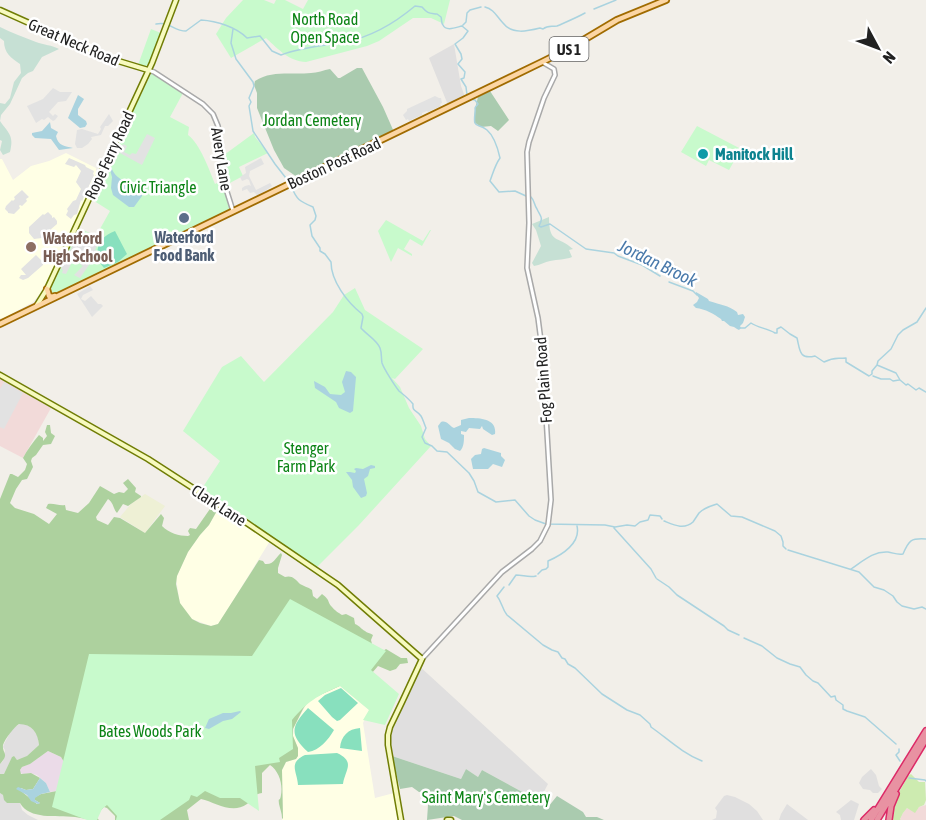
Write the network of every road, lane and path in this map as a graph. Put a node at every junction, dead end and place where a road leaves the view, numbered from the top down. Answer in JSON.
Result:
{"nodes":[{"id":1,"x":176,"y":0,"type":"edge"},
{"id":2,"x":666,"y":0,"type":"edge"},
{"id":3,"x":0,"y":10,"type":"edge"},
{"id":4,"x":542,"y":62,"type":"junction"},
{"id":5,"x":148,"y":70,"type":"junction"},
{"id":6,"x":233,"y":211,"type":"junction"},
{"id":7,"x":47,"y":289,"type":"junction"},
{"id":8,"x":61,"y":295,"type":"junction"},
{"id":9,"x":35,"y":306,"type":"junction"},
{"id":10,"x":0,"y":324,"type":"edge"},
{"id":11,"x":0,"y":375,"type":"edge"},
{"id":12,"x":422,"y":659,"type":"junction"},
{"id":13,"x":926,"y":731,"type":"edge"},
{"id":14,"x":926,"y":739,"type":"edge"},
{"id":15,"x":916,"y":756,"type":"junction"},
{"id":16,"x":894,"y":782,"type":"junction"},
{"id":17,"x":402,"y":820,"type":"edge"},
{"id":18,"x":864,"y":820,"type":"edge"},
{"id":19,"x":871,"y":820,"type":"edge"},
{"id":20,"x":877,"y":820,"type":"edge"},
{"id":21,"x":889,"y":820,"type":"edge"}],
"edges":[{"from":1,"to":5,"type":"main road","name":"Rope Ferry Road"},
{"from":2,"to":4,"type":"main road","name":"Boston Post Road","number":"US 1"},
{"from":3,"to":5,"type":"main road","name":"Great Neck Road"},
{"from":4,"to":6,"type":"main road","name":"Boston Post Road","number":"US 1"},
{"from":4,"to":12,"type":"street","name":"Fog Plain Road"},
{"from":5,"to":6,"type":"street","name":"Avery Lane"},
{"from":5,"to":7,"type":"main road","name":"Rope Ferry Road"},
{"from":6,"to":8,"type":"main road","name":"Boston Post Road","number":"US 1"},
{"from":7,"to":8,"type":"main road"},
{"from":7,"to":9,"type":"main road","name":"Rope Ferry Road"},
{"from":8,"to":9,"type":"main road","name":"Boston Post Road","number":"US 1"},
{"from":9,"to":10,"type":"main road","name":"Boston Post Road","number":"US 1"},
{"from":11,"to":12,"type":"main road","name":"Clark Lane"},
{"from":12,"to":17,"type":"main road"},
{"from":13,"to":16,"type":"highway"},
{"from":14,"to":15,"type":"highway"},
{"from":15,"to":20,"type":"highway"},
{"from":15,"to":21,"type":"highway"},
{"from":16,"to":18,"type":"highway"},
{"from":16,"to":19,"type":"highway"}]}
